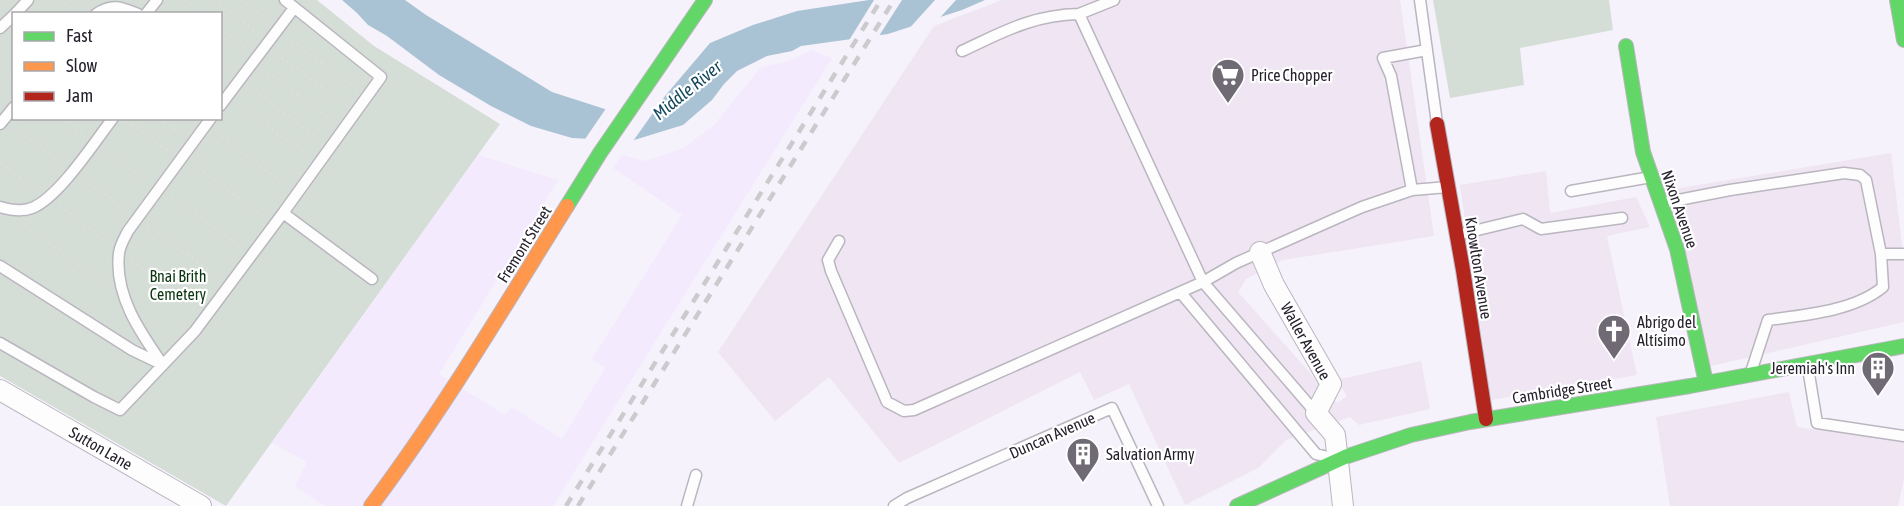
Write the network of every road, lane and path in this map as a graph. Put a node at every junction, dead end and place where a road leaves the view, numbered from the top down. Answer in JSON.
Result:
{"nodes":[{"id":1,"x":28,"y":0,"type":"edge"},
{"id":2,"x":61,"y":0,"type":"edge"},
{"id":3,"x":157,"y":0,"type":"edge"},
{"id":4,"x":184,"y":0,"type":"edge"},
{"id":5,"x":215,"y":0,"type":"edge"},
{"id":6,"x":242,"y":0,"type":"edge"},
{"id":7,"x":285,"y":0,"type":"edge"},
{"id":8,"x":705,"y":0,"type":"edge"},
{"id":9,"x":1114,"y":0,"type":"edge"},
{"id":10,"x":1420,"y":0,"type":"edge"},
{"id":11,"x":1897,"y":0,"type":"edge"},
{"id":12,"x":294,"y":8,"type":"junction"},
{"id":13,"x":16,"y":12,"type":"edge"},
{"id":14,"x":76,"y":12,"type":"edge"},
{"id":15,"x":99,"y":12,"type":"edge"},
{"id":16,"x":133,"y":12,"type":"edge"},
{"id":17,"x":148,"y":12,"type":"edge"},
{"id":18,"x":199,"y":12,"type":"edge"},
{"id":19,"x":1078,"y":14,"type":"junction"},
{"id":20,"x":12,"y":16,"type":"edge"},
{"id":21,"x":0,"y":28,"type":"edge"},
{"id":22,"x":279,"y":29,"type":"junction"},
{"id":23,"x":222,"y":30,"type":"edge"},
{"id":24,"x":1904,"y":40,"type":"edge"},
{"id":25,"x":269,"y":42,"type":"junction"},
{"id":26,"x":1626,"y":46,"type":"dead end"},
{"id":27,"x":1427,"y":50,"type":"junction"},
{"id":28,"x":962,"y":51,"type":"dead end"},
{"id":29,"x":258,"y":57,"type":"junction"},
{"id":30,"x":0,"y":70,"type":"edge"},
{"id":31,"x":12,"y":79,"type":"edge"},
{"id":32,"x":240,"y":79,"type":"junction"},
{"id":33,"x":228,"y":96,"type":"junction"},
{"id":34,"x":367,"y":97,"type":"junction"},
{"id":35,"x":222,"y":103,"type":"edge"},
{"id":36,"x":12,"y":110,"type":"edge"},
{"id":37,"x":356,"y":112,"type":"junction"},
{"id":38,"x":65,"y":120,"type":"edge"},
{"id":39,"x":111,"y":120,"type":"edge"},
{"id":40,"x":127,"y":120,"type":"edge"},
{"id":41,"x":162,"y":120,"type":"edge"},
{"id":42,"x":210,"y":120,"type":"edge"},
{"id":43,"x":2,"y":122,"type":"edge"},
{"id":44,"x":1437,"y":124,"type":"joint"},
{"id":45,"x":203,"y":129,"type":"junction"},
{"id":46,"x":343,"y":130,"type":"junction"},
{"id":47,"x":193,"y":142,"type":"junction"},
{"id":48,"x":94,"y":143,"type":"junction"},
{"id":49,"x":330,"y":147,"type":"junction"},
{"id":50,"x":180,"y":160,"type":"junction"},
{"id":51,"x":0,"y":163,"type":"edge"},
{"id":52,"x":318,"y":164,"type":"junction"},
{"id":53,"x":72,"y":171,"type":"junction"},
{"id":54,"x":1652,"y":177,"type":"junction"},
{"id":55,"x":159,"y":187,"type":"junction"},
{"id":56,"x":1448,"y":187,"type":"junction"},
{"id":57,"x":1412,"y":190,"type":"junction"},
{"id":58,"x":1571,"y":191,"type":"dead end"},
{"id":59,"x":297,"y":193,"type":"junction"},
{"id":60,"x":48,"y":198,"type":"junction"},
{"id":61,"x":1660,"y":204,"type":"junction"},
{"id":62,"x":1,"y":207,"type":"edge"},
{"id":63,"x":283,"y":213,"type":"junction"},
{"id":64,"x":137,"y":218,"type":"junction"},
{"id":65,"x":1622,"y":218,"type":"dead end"},
{"id":66,"x":274,"y":224,"type":"junction"},
{"id":67,"x":1457,"y":235,"type":"junction"},
{"id":68,"x":839,"y":241,"type":"dead end"},
{"id":69,"x":119,"y":251,"type":"junction"},
{"id":70,"x":1260,"y":252,"type":"junction"},
{"id":71,"x":1881,"y":254,"type":"junction"},
{"id":72,"x":1904,"y":254,"type":"edge"},
{"id":73,"x":252,"y":255,"type":"junction"},
{"id":74,"x":0,"y":266,"type":"edge"},
{"id":75,"x":372,"y":279,"type":"dead end"},
{"id":76,"x":1203,"y":282,"type":"junction"},
{"id":77,"x":229,"y":285,"type":"junction"},
{"id":78,"x":1181,"y":293,"type":"junction"},
{"id":79,"x":126,"y":302,"type":"junction"},
{"id":80,"x":206,"y":316,"type":"junction"},
{"id":81,"x":0,"y":344,"type":"edge"},
{"id":82,"x":1904,"y":346,"type":"edge"},
{"id":83,"x":1807,"y":364,"type":"junction"},
{"id":84,"x":163,"y":365,"type":"junction"},
{"id":85,"x":1751,"y":375,"type":"junction"},
{"id":86,"x":1706,"y":383,"type":"junction"},
{"id":87,"x":0,"y":390,"type":"edge"},
{"id":88,"x":1316,"y":413,"type":"junction"},
{"id":89,"x":1486,"y":419,"type":"junction"},
{"id":90,"x":1904,"y":436,"type":"edge"},
{"id":91,"x":1337,"y":460,"type":"junction"},
{"id":92,"x":696,"y":475,"type":"dead end"},
{"id":93,"x":201,"y":506,"type":"edge"},
{"id":94,"x":371,"y":506,"type":"edge"},
{"id":95,"x":687,"y":506,"type":"edge"},
{"id":96,"x":894,"y":506,"type":"edge"},
{"id":97,"x":1158,"y":506,"type":"edge"},
{"id":98,"x":1237,"y":506,"type":"edge"},
{"id":99,"x":1343,"y":506,"type":"edge"}],
"edges":[{"from":1,"to":13,"type":"lane"},
{"from":2,"to":14,"type":"path"},
{"from":3,"to":17,"type":"lane"},
{"from":4,"to":18,"type":"path"},
{"from":5,"to":25,"type":"path"},
{"from":6,"to":22,"type":"path"},
{"from":7,"to":12,"type":"lane"},
{"from":8,"to":94,"type":"street","name":"Fremont Street"},
{"from":9,"to":19,"type":"lane"},
{"from":10,"to":27,"type":"lane"},
{"from":11,"to":24,"type":"street"},
{"from":12,"to":22,"type":"lane"},
{"from":12,"to":34,"type":"lane"},
{"from":15,"to":16,"type":"lane"},
{"from":19,"to":28,"type":"lane"},
{"from":19,"to":76,"type":"lane"},
{"from":20,"to":21,"type":"lane"},
{"from":22,"to":25,"type":"lane"},
{"from":22,"to":34,"type":"path"},
{"from":23,"to":29,"type":"path"},
{"from":25,"to":29,"type":"lane"},
{"from":25,"to":37,"type":"path"},
{"from":26,"to":54,"type":"street","name":"Nixon Avenue"},
{"from":27,"to":44,"type":"lane"},
{"from":27,"to":57,"type":"lane"},
{"from":29,"to":32,"type":"lane"},
{"from":29,"to":46,"type":"path"},
{"from":30,"to":31,"type":"path"},
{"from":32,"to":33,"type":"lane"},
{"from":32,"to":49,"type":"path"},
{"from":33,"to":35,"type":"lane"},
{"from":33,"to":52,"type":"path"},
{"from":34,"to":37,"type":"lane"},
{"from":36,"to":43,"type":"lane"},
{"from":37,"to":46,"type":"lane"},
{"from":38,"to":48,"type":"path"},
{"from":39,"to":48,"type":"lane"},
{"from":40,"to":50,"type":"path"},
{"from":41,"to":47,"type":"path"},
{"from":42,"to":45,"type":"lane"},
{"from":43,"to":53,"type":"path"},
{"from":44,"to":56,"type":"street","name":"Knowlton Avenue"},
{"from":45,"to":47,"type":"lane"},
{"from":45,"to":59,"type":"path"},
{"from":46,"to":49,"type":"lane"},
{"from":47,"to":50,"type":"lane"},
{"from":48,"to":53,"type":"lane"},
{"from":48,"to":55,"type":"path"},
{"from":49,"to":52,"type":"lane"},
{"from":50,"to":55,"type":"lane"},
{"from":50,"to":66,"type":"path"},
{"from":51,"to":60,"type":"path"},
{"from":52,"to":59,"type":"lane"},
{"from":53,"to":60,"type":"lane"},
{"from":53,"to":64,"type":"path"},
{"from":54,"to":58,"type":"lane"},
{"from":54,"to":61,"type":"street","name":"Nixon Avenue"},
{"from":55,"to":64,"type":"lane"},
{"from":55,"to":73,"type":"path"},
{"from":56,"to":57,"type":"lane"},
{"from":56,"to":67,"type":"street","name":"Knowlton Avenue"},
{"from":57,"to":70,"type":"lane"},
{"from":59,"to":63,"type":"lane"},
{"from":60,"to":62,"type":"lane"},
{"from":60,"to":69,"type":"path"},
{"from":61,"to":71,"type":"lane"},
{"from":61,"to":86,"type":"street","name":"Nixon Avenue"},
{"from":62,"to":79,"type":"path"},
{"from":63,"to":66,"type":"lane"},
{"from":63,"to":75,"type":"lane"},
{"from":64,"to":69,"type":"lane"},
{"from":64,"to":77,"type":"path"},
{"from":65,"to":67,"type":"lane"},
{"from":66,"to":73,"type":"lane"},
{"from":67,"to":89,"type":"street","name":"Knowlton Avenue"},
{"from":68,"to":78,"type":"lane"},
{"from":69,"to":79,"type":"lane"},
{"from":69,"to":80,"type":"path"},
{"from":70,"to":76,"type":"lane"},
{"from":70,"to":88,"type":"street","name":"Waller Avenue"},
{"from":71,"to":72,"type":"lane"},
{"from":71,"to":85,"type":"lane"},
{"from":73,"to":77,"type":"lane"},
{"from":74,"to":84,"type":"lane"},
{"from":76,"to":78,"type":"lane"},
{"from":76,"to":88,"type":"lane"},
{"from":77,"to":80,"type":"lane"},
{"from":78,"to":91,"type":"lane"},
{"from":79,"to":84,"type":"lane"},
{"from":80,"to":84,"type":"lane"},
{"from":81,"to":84,"type":"lane"},
{"from":82,"to":83,"type":"street","name":"Cambridge Street"},
{"from":83,"to":85,"type":"street","name":"Cambridge Street"},
{"from":83,"to":90,"type":"lane"},
{"from":85,"to":86,"type":"street","name":"Cambridge Street"},
{"from":86,"to":89,"type":"street","name":"Cambridge Street"},
{"from":87,"to":93,"type":"street","name":"Sutton Lane"},
{"from":88,"to":91,"type":"street"},
{"from":89,"to":91,"type":"street","name":"Cambridge Street"},
{"from":91,"to":98,"type":"street","name":"Cambridge Street"},
{"from":91,"to":99,"type":"street"},
{"from":92,"to":95,"type":"lane"},
{"from":96,"to":97,"type":"lane","name":"Duncan Avenue"}]}
